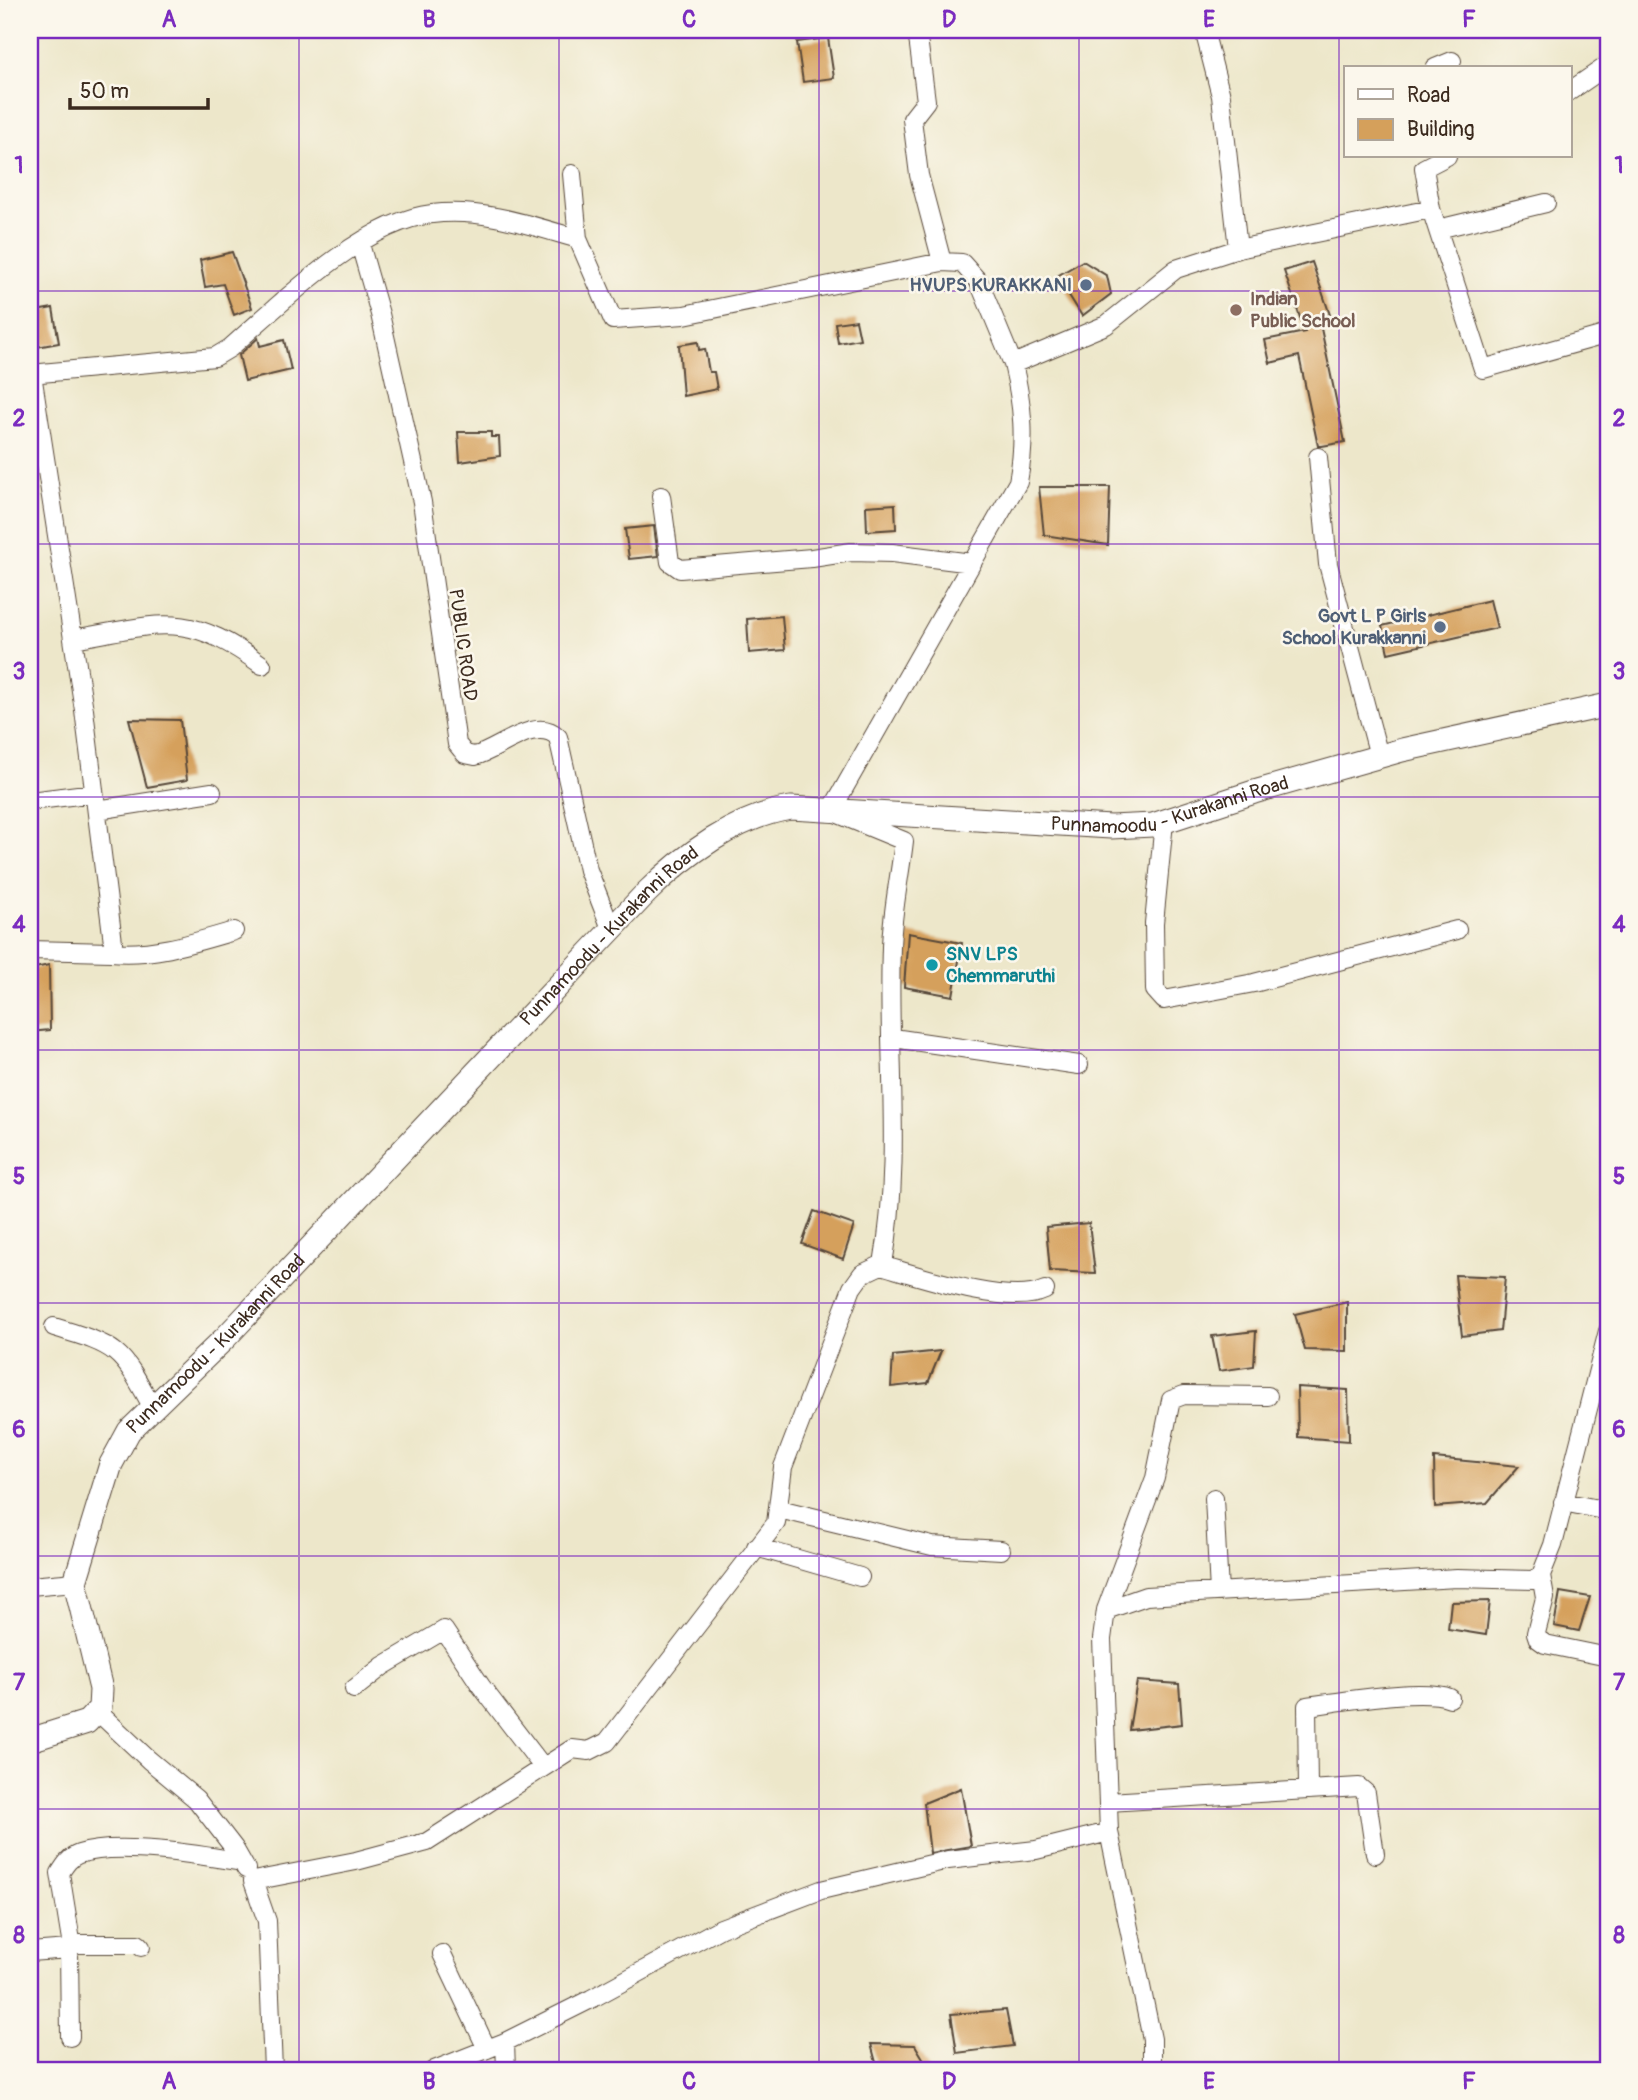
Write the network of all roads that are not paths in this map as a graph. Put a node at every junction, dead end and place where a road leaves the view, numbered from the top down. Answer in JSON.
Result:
{"nodes":[{"id":1,"x":917,"y":30,"type":"edge"},
{"id":2,"x":1204,"y":30,"type":"edge"},
{"id":3,"x":1452,"y":61,"type":"dead end"},
{"id":4,"x":1608,"y":65,"type":"edge"},
{"id":5,"x":1439,"y":66,"type":"edge"},
{"id":6,"x":1572,"y":90,"type":"edge"},
{"id":7,"x":1438,"y":158,"type":"edge"},
{"id":8,"x":1421,"y":162,"type":"edge"},
{"id":9,"x":572,"y":174,"type":"dead end"},
{"id":10,"x":1546,"y":203,"type":"dead end"},
{"id":11,"x":1431,"y":209,"type":"junction"},
{"id":12,"x":1438,"y":229,"type":"junction"},
{"id":13,"x":578,"y":239,"type":"junction"},
{"id":14,"x":360,"y":244,"type":"junction"},
{"id":15,"x":1238,"y":249,"type":"junction"},
{"id":16,"x":942,"y":262,"type":"junction"},
{"id":17,"x":1608,"y":334,"type":"edge"},
{"id":18,"x":1013,"y":364,"type":"junction"},
{"id":19,"x":31,"y":374,"type":"edge"},
{"id":20,"x":1318,"y":457,"type":"dead end"},
{"id":21,"x":662,"y":496,"type":"dead end"},
{"id":22,"x":972,"y":563,"type":"junction"},
{"id":23,"x":73,"y":639,"type":"junction"},
{"id":24,"x":262,"y":665,"type":"dead end"},
{"id":25,"x":1608,"y":705,"type":"edge"},
{"id":26,"x":1379,"y":757,"type":"junction"},
{"id":27,"x":212,"y":792,"type":"dead end"},
{"id":28,"x":30,"y":801,"type":"edge"},
{"id":29,"x":96,"y":802,"type":"junction"},
{"id":30,"x":831,"y":811,"type":"junction"},
{"id":31,"x":1164,"y":822,"type":"junction"},
{"id":32,"x":1457,"y":930,"type":"dead end"},
{"id":33,"x":234,"y":931,"type":"dead end"},
{"id":34,"x":612,"y":931,"type":"junction"},
{"id":35,"x":30,"y":950,"type":"edge"},
{"id":36,"x":111,"y":952,"type":"junction"},
{"id":37,"x":893,"y":1038,"type":"junction"},
{"id":38,"x":1079,"y":1065,"type":"dead end"},
{"id":39,"x":880,"y":1265,"type":"junction"},
{"id":40,"x":1045,"y":1290,"type":"dead end"},
{"id":41,"x":54,"y":1327,"type":"dead end"},
{"id":42,"x":1608,"y":1331,"type":"edge"},
{"id":43,"x":1268,"y":1396,"type":"dead end"},
{"id":44,"x":153,"y":1408,"type":"junction"},
{"id":45,"x":1214,"y":1498,"type":"dead end"},
{"id":46,"x":1563,"y":1502,"type":"junction"},
{"id":47,"x":779,"y":1509,"type":"junction"},
{"id":48,"x":1608,"y":1511,"type":"edge"},
{"id":49,"x":756,"y":1547,"type":"junction"},
{"id":50,"x":1001,"y":1550,"type":"dead end"},
{"id":51,"x":1541,"y":1575,"type":"junction"},
{"id":52,"x":860,"y":1577,"type":"dead end"},
{"id":53,"x":75,"y":1582,"type":"junction"},
{"id":54,"x":30,"y":1586,"type":"edge"},
{"id":55,"x":1219,"y":1592,"type":"junction"},
{"id":56,"x":1106,"y":1610,"type":"junction"},
{"id":57,"x":1608,"y":1657,"type":"edge"},
{"id":58,"x":354,"y":1689,"type":"dead end"},
{"id":59,"x":1450,"y":1698,"type":"dead end"},
{"id":60,"x":98,"y":1712,"type":"junction"},
{"id":61,"x":30,"y":1740,"type":"edge"},
{"id":62,"x":543,"y":1767,"type":"junction"},
{"id":63,"x":1308,"y":1788,"type":"junction"},
{"id":64,"x":1108,"y":1802,"type":"junction"},
{"id":65,"x":1109,"y":1832,"type":"junction"},
{"id":66,"x":1375,"y":1854,"type":"dead end"},
{"id":67,"x":242,"y":1862,"type":"junction"},
{"id":68,"x":253,"y":1881,"type":"junction"},
{"id":69,"x":70,"y":1946,"type":"junction"},
{"id":70,"x":141,"y":1947,"type":"dead end"},
{"id":71,"x":30,"y":1952,"type":"edge"},
{"id":72,"x":442,"y":1954,"type":"dead end"},
{"id":73,"x":70,"y":2037,"type":"dead end"},
{"id":74,"x":505,"y":2042,"type":"junction"},
{"id":75,"x":487,"y":2049,"type":"junction"},
{"id":76,"x":273,"y":2070,"type":"edge"},
{"id":77,"x":434,"y":2070,"type":"edge"},
{"id":78,"x":506,"y":2070,"type":"edge"},
{"id":79,"x":1152,"y":2070,"type":"edge"}],
"edges":[{"from":1,"to":16,"type":"street"},
{"from":2,"to":15,"type":"street"},
{"from":3,"to":5,"type":"street"},
{"from":4,"to":6,"type":"street"},
{"from":7,"to":8,"type":"street"},
{"from":8,"to":11,"type":"street"},
{"from":9,"to":13,"type":"street"},
{"from":10,"to":12,"type":"street"},
{"from":11,"to":12,"type":"street"},
{"from":11,"to":15,"type":"street"},
{"from":12,"to":17,"type":"street"},
{"from":13,"to":14,"type":"street"},
{"from":13,"to":16,"type":"street"},
{"from":14,"to":19,"type":"street"},
{"from":14,"to":34,"type":"street","name":"PUBLIC ROAD"},
{"from":15,"to":18,"type":"street"},
{"from":16,"to":18,"type":"street"},
{"from":18,"to":22,"type":"street"},
{"from":19,"to":23,"type":"street"},
{"from":20,"to":26,"type":"street"},
{"from":21,"to":22,"type":"street"},
{"from":22,"to":30,"type":"street"},
{"from":23,"to":24,"type":"street"},
{"from":23,"to":29,"type":"street"},
{"from":25,"to":26,"type":"main road","name":"Punnamoodu - Kurakanni Road"},
{"from":26,"to":31,"type":"main road","name":"Punnamoodu - Kurakanni Road"},
{"from":27,"to":29,"type":"street"},
{"from":28,"to":29,"type":"street"},
{"from":29,"to":36,"type":"street"},
{"from":30,"to":31,"type":"main road","name":"Punnamoodu - Kurakanni Road"},
{"from":30,"to":34,"type":"main road","name":"Punnamoodu - Kurakanni Road"},
{"from":30,"to":37,"type":"street"},
{"from":31,"to":32,"type":"street"},
{"from":33,"to":36,"type":"street"},
{"from":34,"to":44,"type":"main road","name":"Punnamoodu - Kurakanni Road"},
{"from":35,"to":36,"type":"street"},
{"from":37,"to":38,"type":"street"},
{"from":37,"to":39,"type":"street"},
{"from":39,"to":40,"type":"street"},
{"from":39,"to":47,"type":"street"},
{"from":41,"to":44,"type":"street"},
{"from":42,"to":46,"type":"street"},
{"from":43,"to":56,"type":"street"},
{"from":44,"to":53,"type":"main road","name":"Punnamoodu - Kurakanni Road"},
{"from":45,"to":55,"type":"street"},
{"from":46,"to":48,"type":"street"},
{"from":46,"to":51,"type":"street"},
{"from":47,"to":49,"type":"street"},
{"from":47,"to":50,"type":"street"},
{"from":49,"to":52,"type":"street"},
{"from":49,"to":62,"type":"street"},
{"from":51,"to":55,"type":"street"},
{"from":51,"to":57,"type":"street"},
{"from":53,"to":54,"type":"street"},
{"from":53,"to":60,"type":"main road"},
{"from":55,"to":56,"type":"street"},
{"from":56,"to":64,"type":"street"},
{"from":58,"to":62,"type":"street"},
{"from":59,"to":63,"type":"street"},
{"from":60,"to":61,"type":"main road"},
{"from":60,"to":67,"type":"street"},
{"from":62,"to":68,"type":"street"},
{"from":63,"to":64,"type":"street"},
{"from":63,"to":66,"type":"street"},
{"from":64,"to":65,"type":"street"},
{"from":65,"to":74,"type":"street"},
{"from":65,"to":79,"type":"street"},
{"from":67,"to":68,"type":"street"},
{"from":67,"to":69,"type":"street"},
{"from":68,"to":76,"type":"street"},
{"from":69,"to":70,"type":"street"},
{"from":69,"to":71,"type":"street"},
{"from":69,"to":73,"type":"street"},
{"from":72,"to":75,"type":"street"},
{"from":74,"to":75,"type":"street"},
{"from":74,"to":78,"type":"street"},
{"from":75,"to":77,"type":"street"}]}
